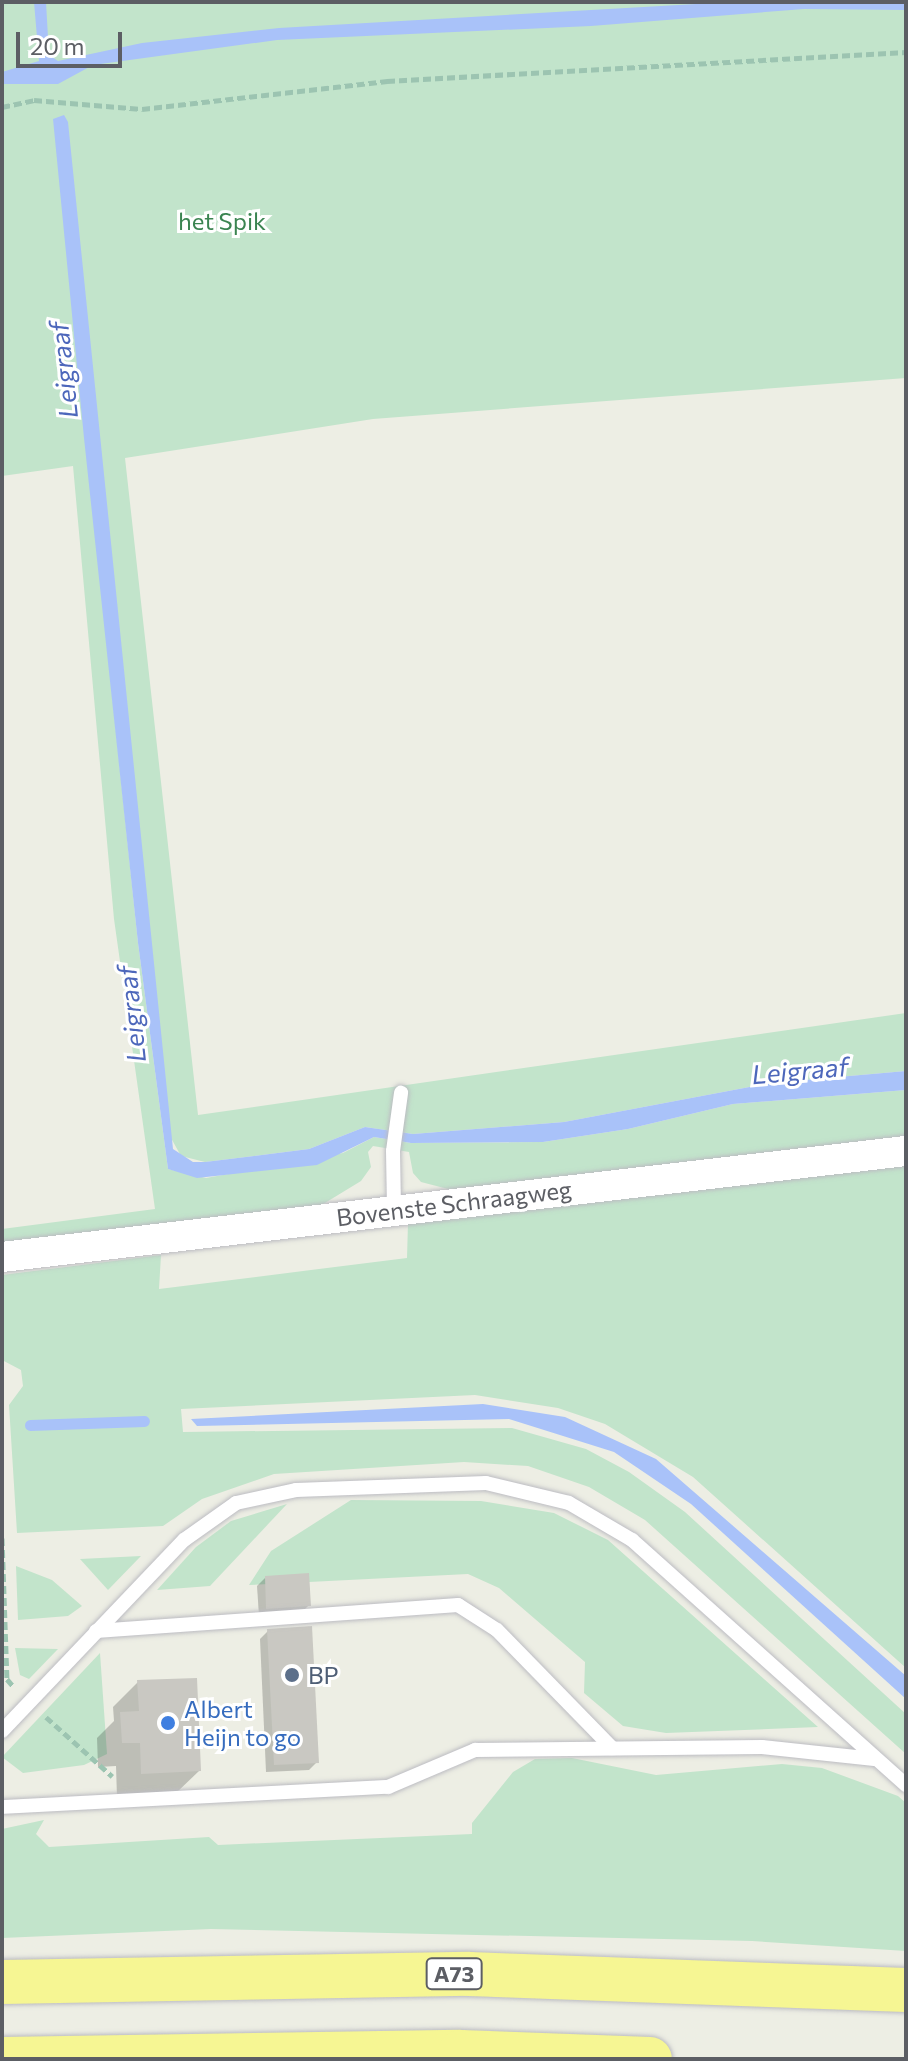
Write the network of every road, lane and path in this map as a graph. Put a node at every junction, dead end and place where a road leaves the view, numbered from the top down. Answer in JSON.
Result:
{"nodes":[{"id":1,"x":906,"y":52,"type":"edge"},
{"id":2,"x":2,"y":107,"type":"edge"},
{"id":3,"x":401,"y":1093,"type":"dead end"},
{"id":4,"x":906,"y":1151,"type":"edge"},
{"id":5,"x":394,"y":1208,"type":"junction"},
{"id":6,"x":2,"y":1257,"type":"edge"},
{"id":7,"x":96,"y":1631,"type":"junction"},
{"id":8,"x":2,"y":1731,"type":"edge"},
{"id":9,"x":612,"y":1748,"type":"junction"},
{"id":10,"x":875,"y":1759,"type":"junction"},
{"id":11,"x":906,"y":1785,"type":"edge"},
{"id":12,"x":2,"y":1807,"type":"edge"},
{"id":13,"x":2,"y":1982,"type":"edge"},
{"id":14,"x":906,"y":1990,"type":"edge"},
{"id":15,"x":2,"y":2059,"type":"edge"},
{"id":16,"x":650,"y":2059,"type":"edge"}],
"edges":[{"from":1,"to":2,"type":"path"},
{"from":3,"to":5,"type":"lane"},
{"from":4,"to":5,"type":"street","name":"Bovenste Schraagweg"},
{"from":5,"to":6,"type":"street","name":"Bovenste Schraagweg"},
{"from":7,"to":8,"type":"lane"},
{"from":7,"to":9,"type":"lane"},
{"from":7,"to":10,"type":"lane"},
{"from":9,"to":10,"type":"lane"},
{"from":9,"to":12,"type":"lane"},
{"from":10,"to":11,"type":"lane"},
{"from":13,"to":14,"type":"highway","number":"A73"},
{"from":15,"to":16,"type":"highway"}]}
